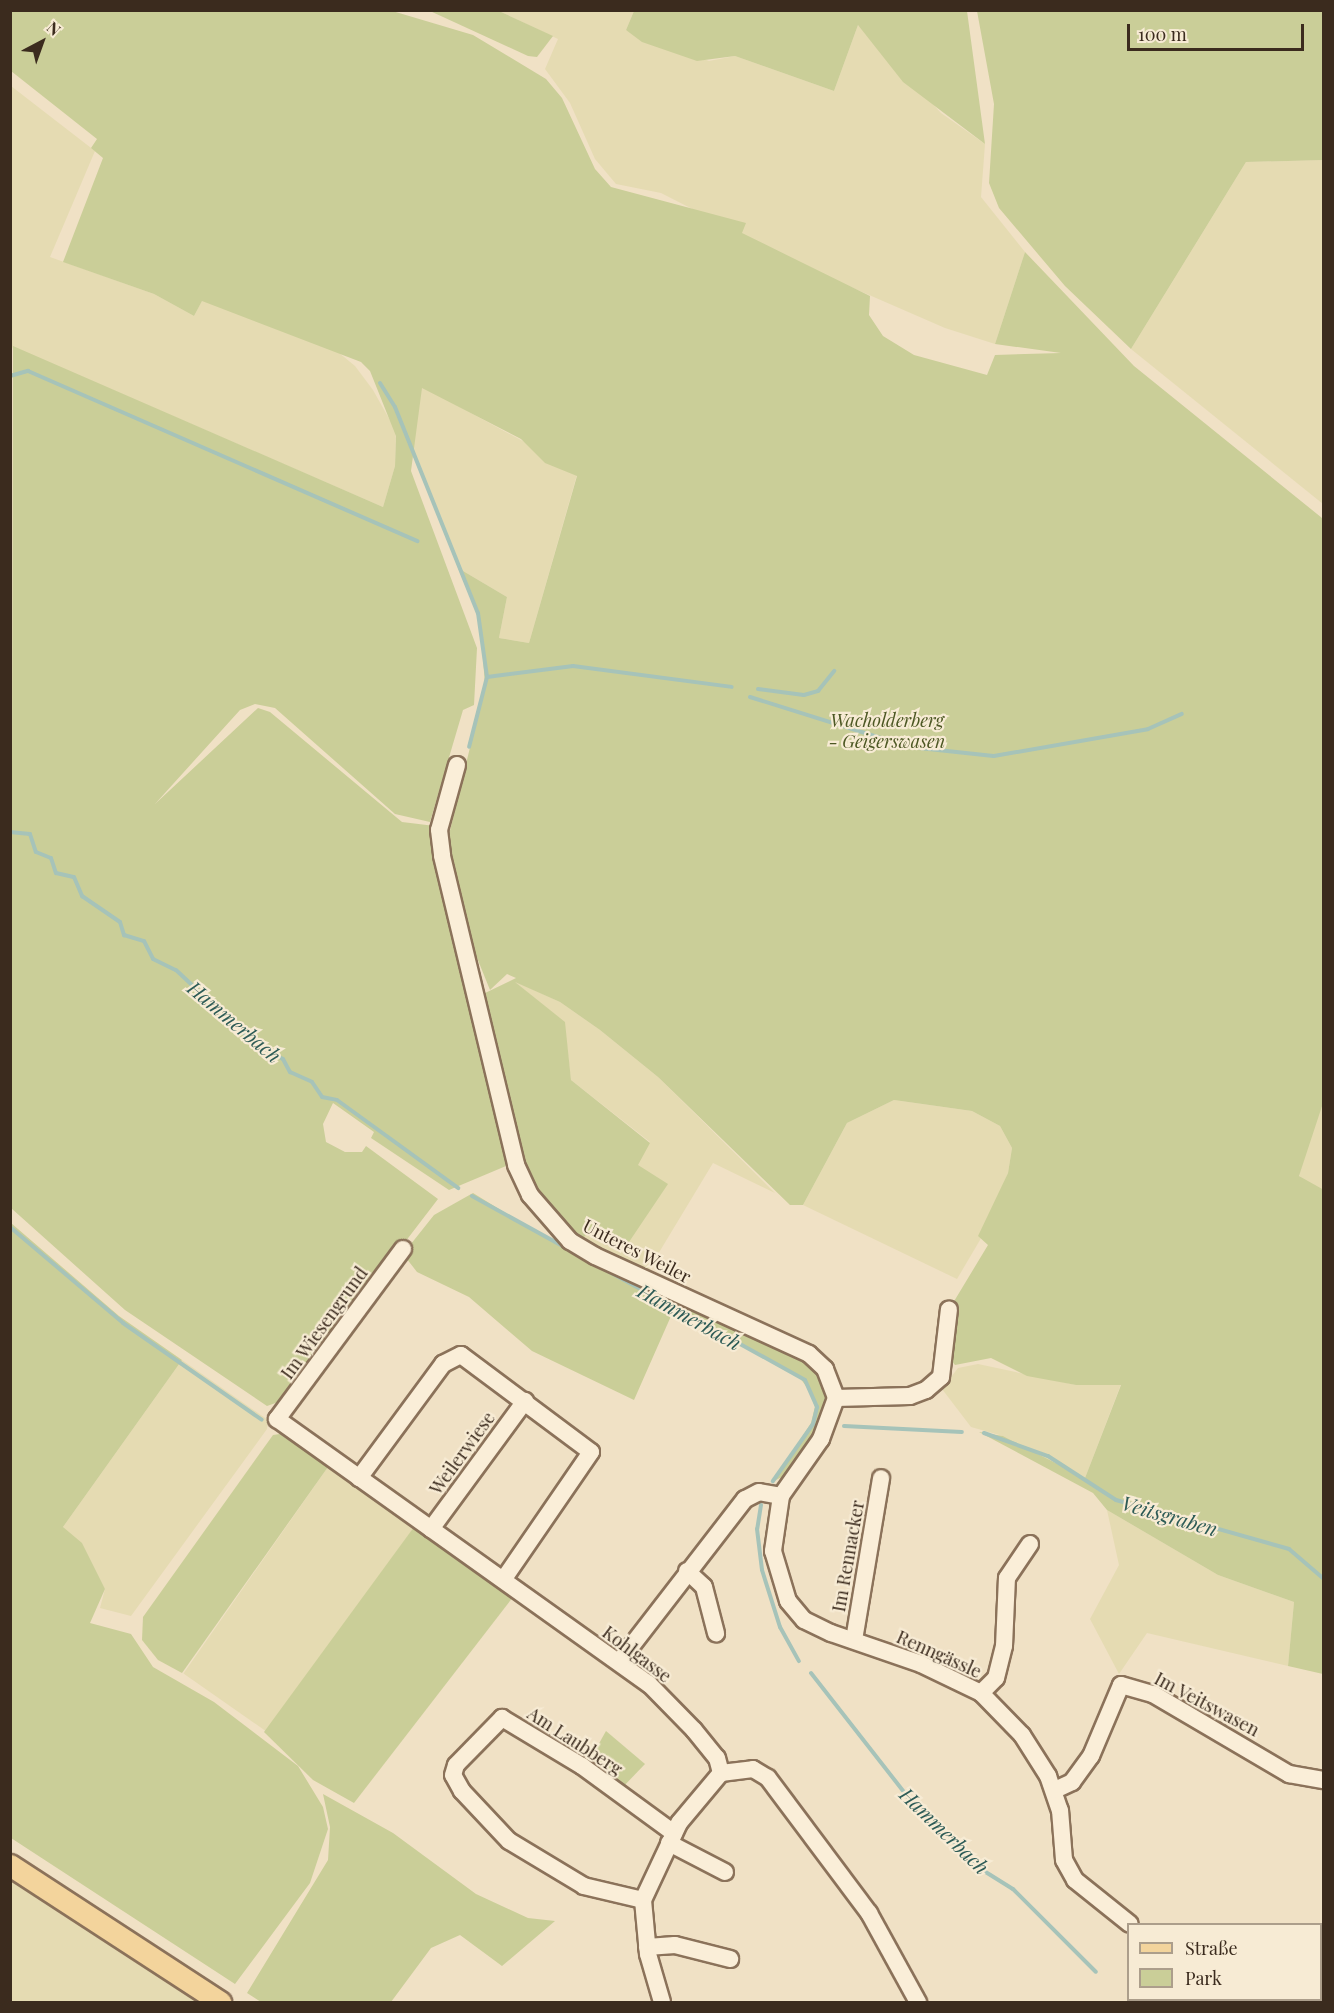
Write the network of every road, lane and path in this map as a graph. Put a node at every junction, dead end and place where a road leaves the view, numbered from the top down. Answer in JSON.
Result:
{"nodes":[{"id":1,"x":457,"y":765,"type":"dead end"},
{"id":2,"x":403,"y":1249,"type":"dead end"},
{"id":3,"x":949,"y":1309,"type":"dead end"},
{"id":4,"x":836,"y":1398,"type":"junction"},
{"id":5,"x":525,"y":1401,"type":"junction"},
{"id":6,"x":277,"y":1419,"type":"joint"},
{"id":7,"x":359,"y":1478,"type":"junction"},
{"id":8,"x":881,"y":1478,"type":"dead end"},
{"id":9,"x":781,"y":1496,"type":"junction"},
{"id":10,"x":430,"y":1529,"type":"junction"},
{"id":11,"x":1030,"y":1544,"type":"dead end"},
{"id":12,"x":687,"y":1571,"type":"junction"},
{"id":13,"x":503,"y":1580,"type":"junction"},
{"id":14,"x":716,"y":1633,"type":"dead end"},
{"id":15,"x":854,"y":1640,"type":"junction"},
{"id":16,"x":619,"y":1662,"type":"junction"},
{"id":17,"x":981,"y":1694,"type":"junction"},
{"id":18,"x":721,"y":1773,"type":"junction"},
{"id":19,"x":1323,"y":1780,"type":"edge"},
{"id":20,"x":1055,"y":1790,"type":"junction"},
{"id":21,"x":672,"y":1838,"type":"junction"},
{"id":22,"x":10,"y":1865,"type":"edge"},
{"id":23,"x":725,"y":1872,"type":"dead end"},
{"id":24,"x":643,"y":1900,"type":"junction"},
{"id":25,"x":1129,"y":1923,"type":"edge"},
{"id":26,"x":646,"y":1947,"type":"junction"},
{"id":27,"x":730,"y":1959,"type":"dead end"},
{"id":28,"x":220,"y":2002,"type":"edge"},
{"id":29,"x":662,"y":2002,"type":"edge"},
{"id":30,"x":918,"y":2002,"type":"edge"}],
"edges":[{"from":1,"to":4,"type":"street","name":"Unteres Weiler"},
{"from":2,"to":6,"type":"street","name":"Im Wiesengrund"},
{"from":3,"to":4,"type":"street"},
{"from":4,"to":9,"type":"street"},
{"from":5,"to":7,"type":"street"},
{"from":5,"to":10,"type":"street","name":"Weilerwiese"},
{"from":5,"to":13,"type":"street"},
{"from":6,"to":7,"type":"street","name":"Kohlgasse"},
{"from":7,"to":10,"type":"street","name":"Kohlgasse"},
{"from":8,"to":15,"type":"street","name":"Im Rennacker"},
{"from":9,"to":12,"type":"street"},
{"from":9,"to":15,"type":"street","name":"Renngässle"},
{"from":10,"to":13,"type":"street","name":"Kohlgasse"},
{"from":11,"to":17,"type":"street"},
{"from":12,"to":14,"type":"street"},
{"from":12,"to":16,"type":"street"},
{"from":13,"to":16,"type":"street","name":"Kohlgasse"},
{"from":15,"to":17,"type":"street","name":"Renngässle"},
{"from":16,"to":18,"type":"street","name":"Kohlgasse"},
{"from":17,"to":20,"type":"street","name":"Renngässle"},
{"from":18,"to":21,"type":"street"},
{"from":18,"to":30,"type":"street"},
{"from":19,"to":20,"type":"street","name":"Im Veitswasen"},
{"from":20,"to":25,"type":"street","name":"Renngässle"},
{"from":21,"to":23,"type":"street"},
{"from":21,"to":24,"type":"street"},
{"from":21,"to":24,"type":"street","name":"Am Laubberg"},
{"from":22,"to":28,"type":"main road"},
{"from":24,"to":26,"type":"street"},
{"from":26,"to":27,"type":"street"},
{"from":26,"to":29,"type":"street"}]}
